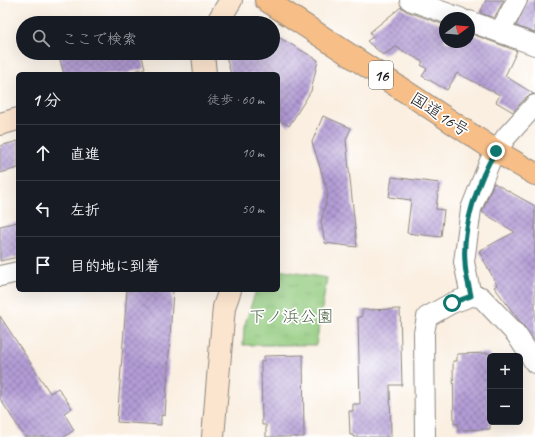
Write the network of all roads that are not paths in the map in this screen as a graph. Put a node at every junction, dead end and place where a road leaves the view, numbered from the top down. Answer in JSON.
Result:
{"nodes":[{"id":1,"x":231,"y":0,"type":"edge"},
{"id":2,"x":266,"y":0,"type":"edge"},
{"id":3,"x":410,"y":0,"type":"edge"},
{"id":4,"x":516,"y":0,"type":"edge"},
{"id":5,"x":443,"y":12,"type":"edge"},
{"id":6,"x":221,"y":16,"type":"edge"},
{"id":7,"x":475,"y":23,"type":"edge"},
{"id":8,"x":500,"y":32,"type":"junction"},
{"id":9,"x":535,"y":45,"type":"edge"},
{"id":10,"x":535,"y":105,"type":"edge"},
{"id":11,"x":16,"y":120,"type":"edge"},
{"id":12,"x":0,"y":124,"type":"edge"},
{"id":13,"x":496,"y":151,"type":"junction"},
{"id":14,"x":535,"y":174,"type":"edge"},
{"id":15,"x":16,"y":272,"type":"edge"},
{"id":16,"x":0,"y":276,"type":"edge"},
{"id":17,"x":229,"y":292,"type":"edge"},
{"id":18,"x":471,"y":296,"type":"junction"},
{"id":19,"x":535,"y":363,"type":"edge"},
{"id":20,"x":213,"y":437,"type":"edge"},
{"id":21,"x":425,"y":437,"type":"edge"}],
"edges":[{"from":1,"to":6,"type":"street"},
{"from":2,"to":13,"type":"highway","name":"国道16号","number":"16"},
{"from":3,"to":5,"type":"street"},
{"from":4,"to":8,"type":"street"},
{"from":7,"to":8,"type":"street"},
{"from":8,"to":9,"type":"street"},
{"from":10,"to":13,"type":"street"},
{"from":11,"to":12,"type":"street"},
{"from":13,"to":14,"type":"highway","name":"国道16号","number":"16"},
{"from":13,"to":18,"type":"street"},
{"from":15,"to":16,"type":"street"},
{"from":17,"to":20,"type":"street"},
{"from":18,"to":19,"type":"street"},
{"from":18,"to":21,"type":"street"}]}
